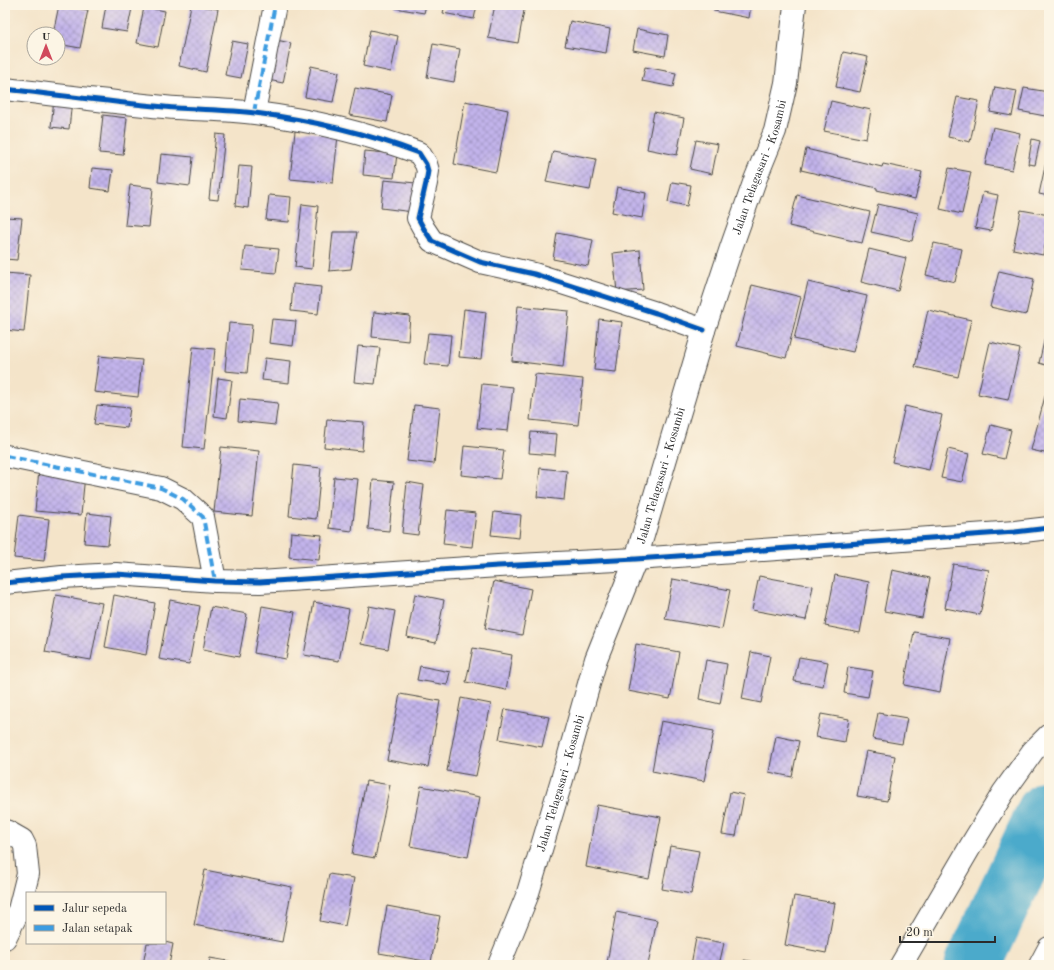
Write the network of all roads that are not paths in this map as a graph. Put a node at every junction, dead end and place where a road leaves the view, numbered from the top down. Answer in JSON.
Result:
{"nodes":[{"id":1,"x":275,"y":5,"type":"edge"},
{"id":2,"x":795,"y":5,"type":"edge"},
{"id":3,"x":5,"y":89,"type":"edge"},
{"id":4,"x":254,"y":112,"type":"junction"},
{"id":5,"x":704,"y":330,"type":"junction"},
{"id":6,"x":6,"y":456,"type":"dead end"},
{"id":7,"x":1049,"y":528,"type":"edge"},
{"id":8,"x":636,"y":559,"type":"junction"},
{"id":9,"x":215,"y":581,"type":"junction"},
{"id":10,"x":5,"y":583,"type":"edge"},
{"id":11,"x":1049,"y":734,"type":"edge"},
{"id":12,"x":5,"y":831,"type":"edge"},
{"id":13,"x":5,"y":938,"type":"edge"},
{"id":14,"x":1049,"y":948,"type":"edge"},
{"id":15,"x":499,"y":965,"type":"edge"},
{"id":16,"x":901,"y":965,"type":"edge"},
{"id":17,"x":1040,"y":965,"type":"edge"}],
"edges":[{"from":1,"to":4,"type":"street"},
{"from":2,"to":5,"type":"street","name":"Jalan Telagasari - Kosambi"},
{"from":3,"to":4,"type":"street"},
{"from":4,"to":5,"type":"street"},
{"from":5,"to":8,"type":"street","name":"Jalan Telagasari - Kosambi"},
{"from":6,"to":9,"type":"street"},
{"from":7,"to":8,"type":"street"},
{"from":8,"to":9,"type":"street"},
{"from":8,"to":15,"type":"street","name":"Jalan Telagasari - Kosambi"},
{"from":9,"to":10,"type":"street"},
{"from":11,"to":16,"type":"street"},
{"from":12,"to":13,"type":"street"},
{"from":14,"to":17,"type":"street"}]}
